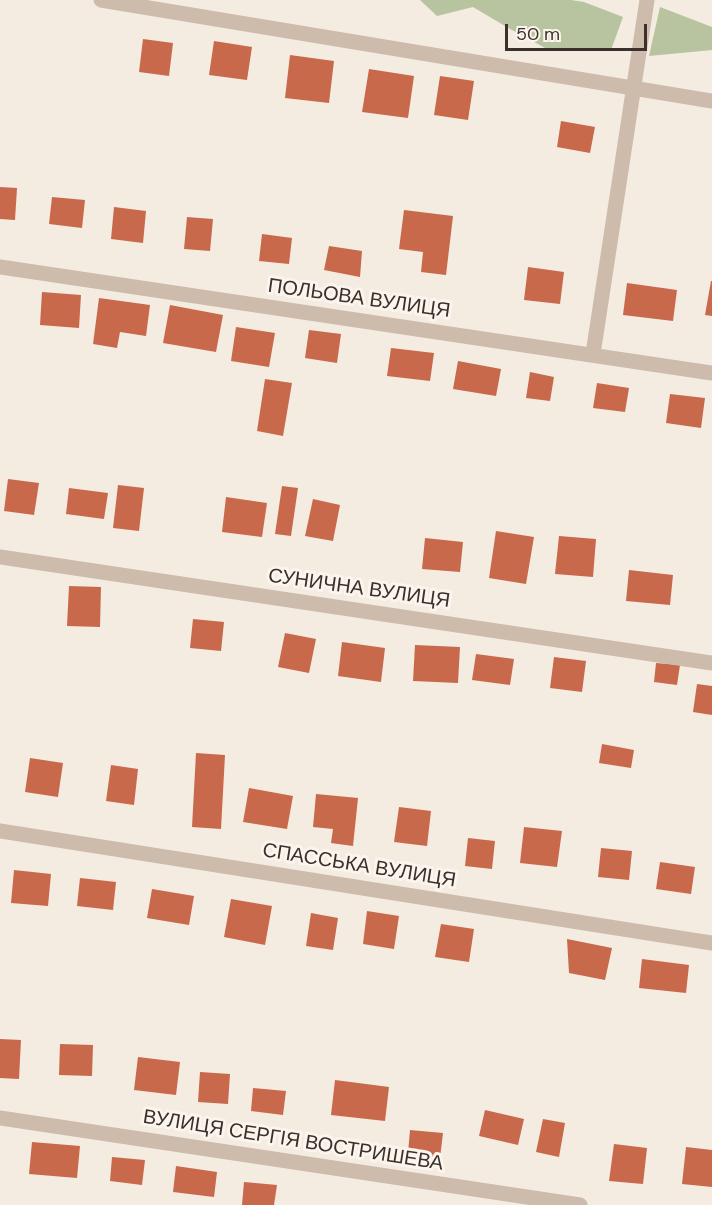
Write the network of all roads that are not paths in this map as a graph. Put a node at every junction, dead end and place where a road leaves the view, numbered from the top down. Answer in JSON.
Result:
{"nodes":[{"id":1,"x":101,"y":0,"type":"edge"},
{"id":2,"x":646,"y":0,"type":"edge"},
{"id":3,"x":633,"y":89,"type":"junction"},
{"id":4,"x":712,"y":101,"type":"edge"},
{"id":5,"x":0,"y":267,"type":"edge"},
{"id":6,"x":593,"y":354,"type":"junction"},
{"id":7,"x":712,"y":373,"type":"edge"},
{"id":8,"x":0,"y":557,"type":"edge"},
{"id":9,"x":712,"y":663,"type":"edge"},
{"id":10,"x":0,"y":831,"type":"edge"},
{"id":11,"x":712,"y":942,"type":"edge"},
{"id":12,"x":0,"y":1118,"type":"edge"},
{"id":13,"x":579,"y":1205,"type":"edge"}],
"edges":[{"from":1,"to":3,"type":"street"},
{"from":2,"to":3,"type":"street"},
{"from":3,"to":4,"type":"street"},
{"from":3,"to":6,"type":"street"},
{"from":5,"to":6,"type":"street","name":"ПОЛЬОВА ВУЛИЦЯ"},
{"from":6,"to":7,"type":"street","name":"ПОЛЬОВА ВУЛИЦЯ"},
{"from":8,"to":9,"type":"street","name":"СУНИЧНА ВУЛИЦЯ"},
{"from":10,"to":11,"type":"street","name":"СПАССЬКА ВУЛИЦЯ"},
{"from":12,"to":13,"type":"street","name":"ВУЛИЦЯ СЕРГІЯ ВОСТРИШЕВА"}]}
